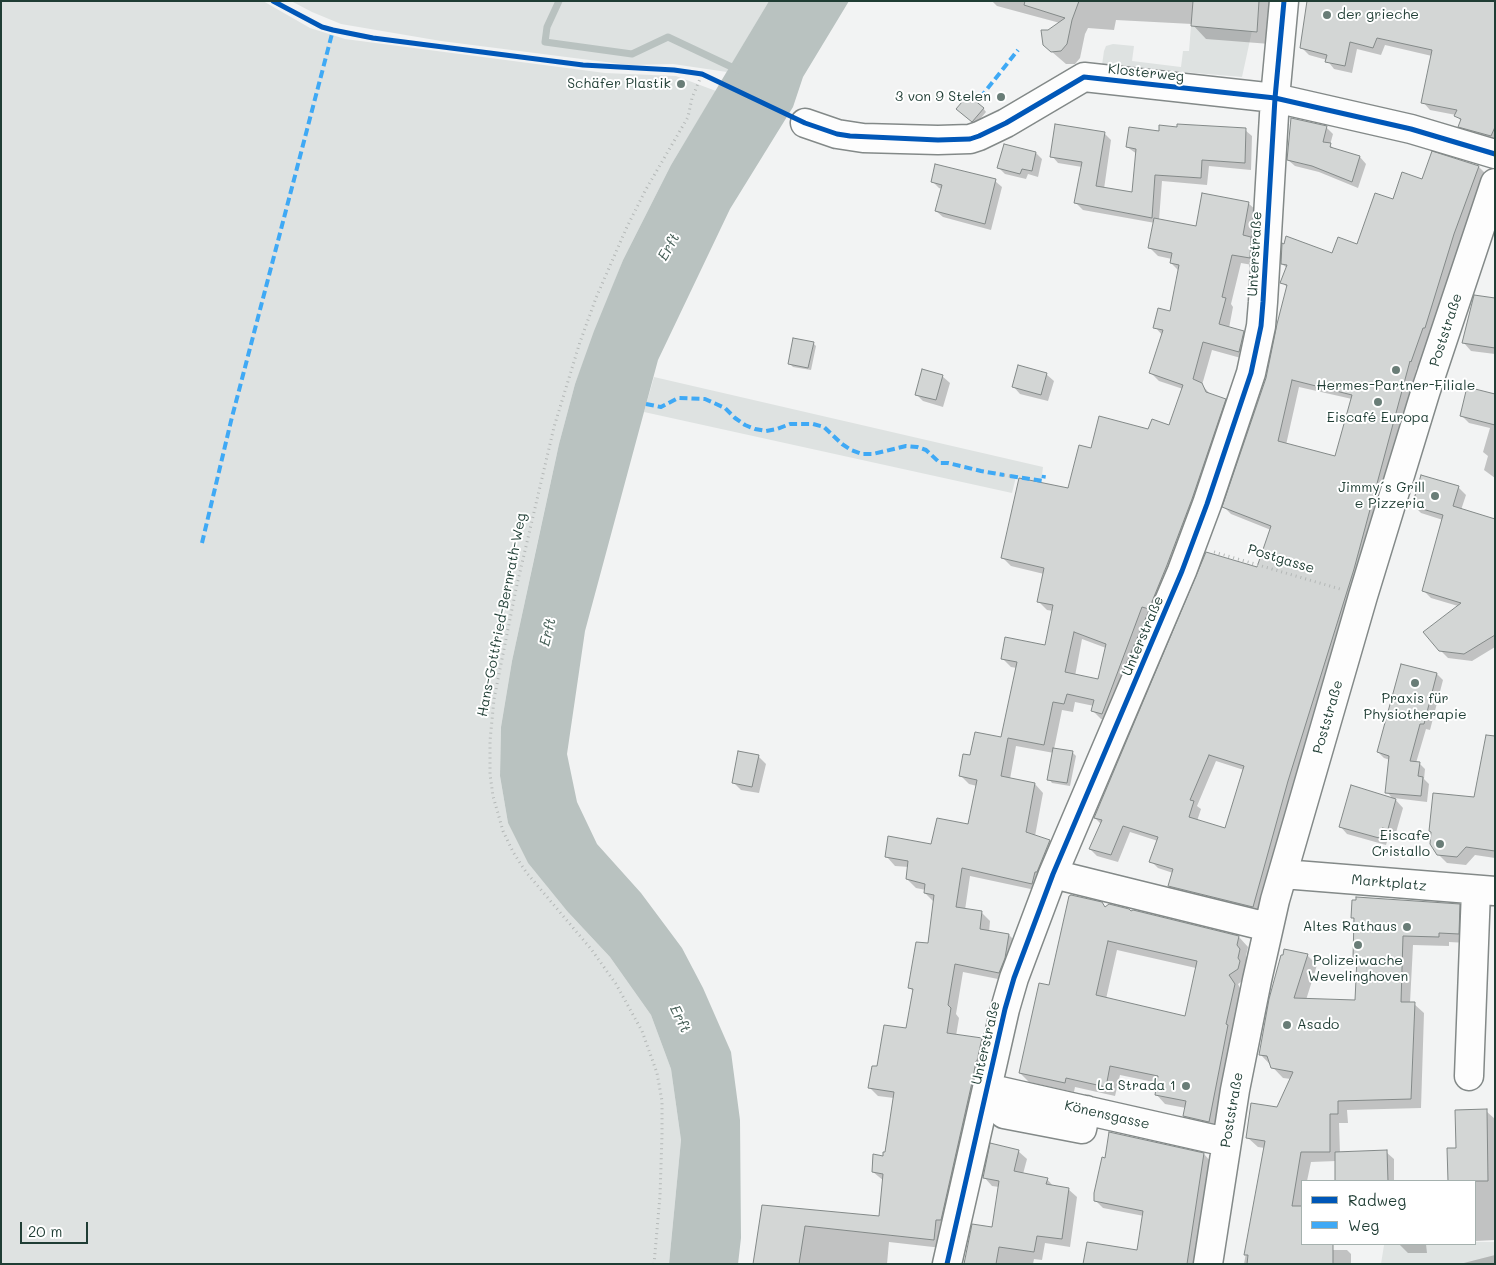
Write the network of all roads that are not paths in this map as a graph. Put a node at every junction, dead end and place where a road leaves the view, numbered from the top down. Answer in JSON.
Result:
{"nodes":[{"id":1,"x":1284,"y":1,"type":"edge"},
{"id":2,"x":1275,"y":98,"type":"junction"},
{"id":3,"x":805,"y":123,"type":"dead end"},
{"id":4,"x":1495,"y":154,"type":"edge"},
{"id":5,"x":1495,"y":183,"type":"edge"},
{"id":6,"x":1053,"y":874,"type":"junction"},
{"id":7,"x":1283,"y":874,"type":"junction"},
{"id":8,"x":1485,"y":891,"type":"edge"},
{"id":9,"x":1268,"y":927,"type":"junction"},
{"id":10,"x":1469,"y":1076,"type":"dead end"},
{"id":11,"x":987,"y":1088,"type":"junction"},
{"id":12,"x":1086,"y":1110,"type":"junction"},
{"id":13,"x":1004,"y":1114,"type":"dead end"},
{"id":14,"x":1226,"y":1142,"type":"junction"},
{"id":15,"x":947,"y":1264,"type":"edge"},
{"id":16,"x":1208,"y":1264,"type":"edge"}],
"edges":[{"from":1,"to":2,"type":"street","name":"Unterstraße"},
{"from":2,"to":3,"type":"street","name":"Klosterweg"},
{"from":2,"to":4,"type":"street","name":"Klosterweg"},
{"from":2,"to":6,"type":"street","name":"Unterstraße"},
{"from":5,"to":7,"type":"street","name":"Poststraße"},
{"from":6,"to":9,"type":"street"},
{"from":6,"to":11,"type":"street","name":"Unterstraße"},
{"from":7,"to":8,"type":"street","name":"Marktplatz"},
{"from":7,"to":9,"type":"street","name":"Poststraße"},
{"from":8,"to":10,"type":"street"},
{"from":9,"to":14,"type":"street","name":"Poststraße"},
{"from":11,"to":12,"type":"street","name":"Könensgasse"},
{"from":11,"to":15,"type":"street","name":"Unterstraße"},
{"from":12,"to":13,"type":"street"},
{"from":12,"to":14,"type":"street","name":"Könensgasse"},
{"from":14,"to":16,"type":"street","name":"Poststraße"}]}
